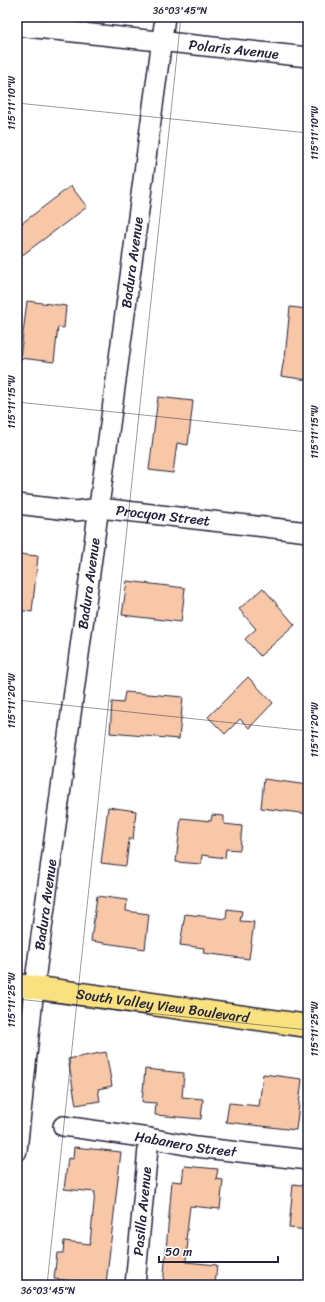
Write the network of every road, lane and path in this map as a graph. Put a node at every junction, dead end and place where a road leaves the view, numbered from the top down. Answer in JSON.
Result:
{"nodes":[{"id":1,"x":165,"y":17,"type":"edge"},
{"id":2,"x":17,"y":26,"type":"edge"},
{"id":3,"x":162,"y":40,"type":"junction"},
{"id":4,"x":308,"y":57,"type":"edge"},
{"id":5,"x":17,"y":504,"type":"edge"},
{"id":6,"x":100,"y":508,"type":"junction"},
{"id":7,"x":308,"y":532,"type":"edge"},
{"id":8,"x":26,"y":987,"type":"edge"},
{"id":9,"x":308,"y":1026,"type":"edge"},
{"id":10,"x":63,"y":1126,"type":"dead end"},
{"id":11,"x":149,"y":1138,"type":"junction"},
{"id":12,"x":17,"y":1151,"type":"edge"},
{"id":13,"x":308,"y":1160,"type":"edge"},
{"id":14,"x":135,"y":1285,"type":"edge"}],
"edges":[{"from":1,"to":3,"type":"street","name":"Badura Avenue"},
{"from":2,"to":3,"type":"street","name":"Polaris Avenue"},
{"from":3,"to":4,"type":"street","name":"Polaris Avenue"},
{"from":3,"to":6,"type":"street","name":"Badura Avenue"},
{"from":5,"to":6,"type":"street","name":"Procyon Street"},
{"from":6,"to":7,"type":"street","name":"Procyon Street"},
{"from":6,"to":8,"type":"street","name":"Badura Avenue"},
{"from":8,"to":9,"type":"main road","name":"South Valley View Boulevard"},
{"from":8,"to":12,"type":"street","name":"Badura Avenue"},
{"from":10,"to":11,"type":"street","name":"Habanero Street"},
{"from":11,"to":13,"type":"street","name":"Habanero Street"},
{"from":11,"to":14,"type":"street","name":"Pasilla Avenue"}]}
